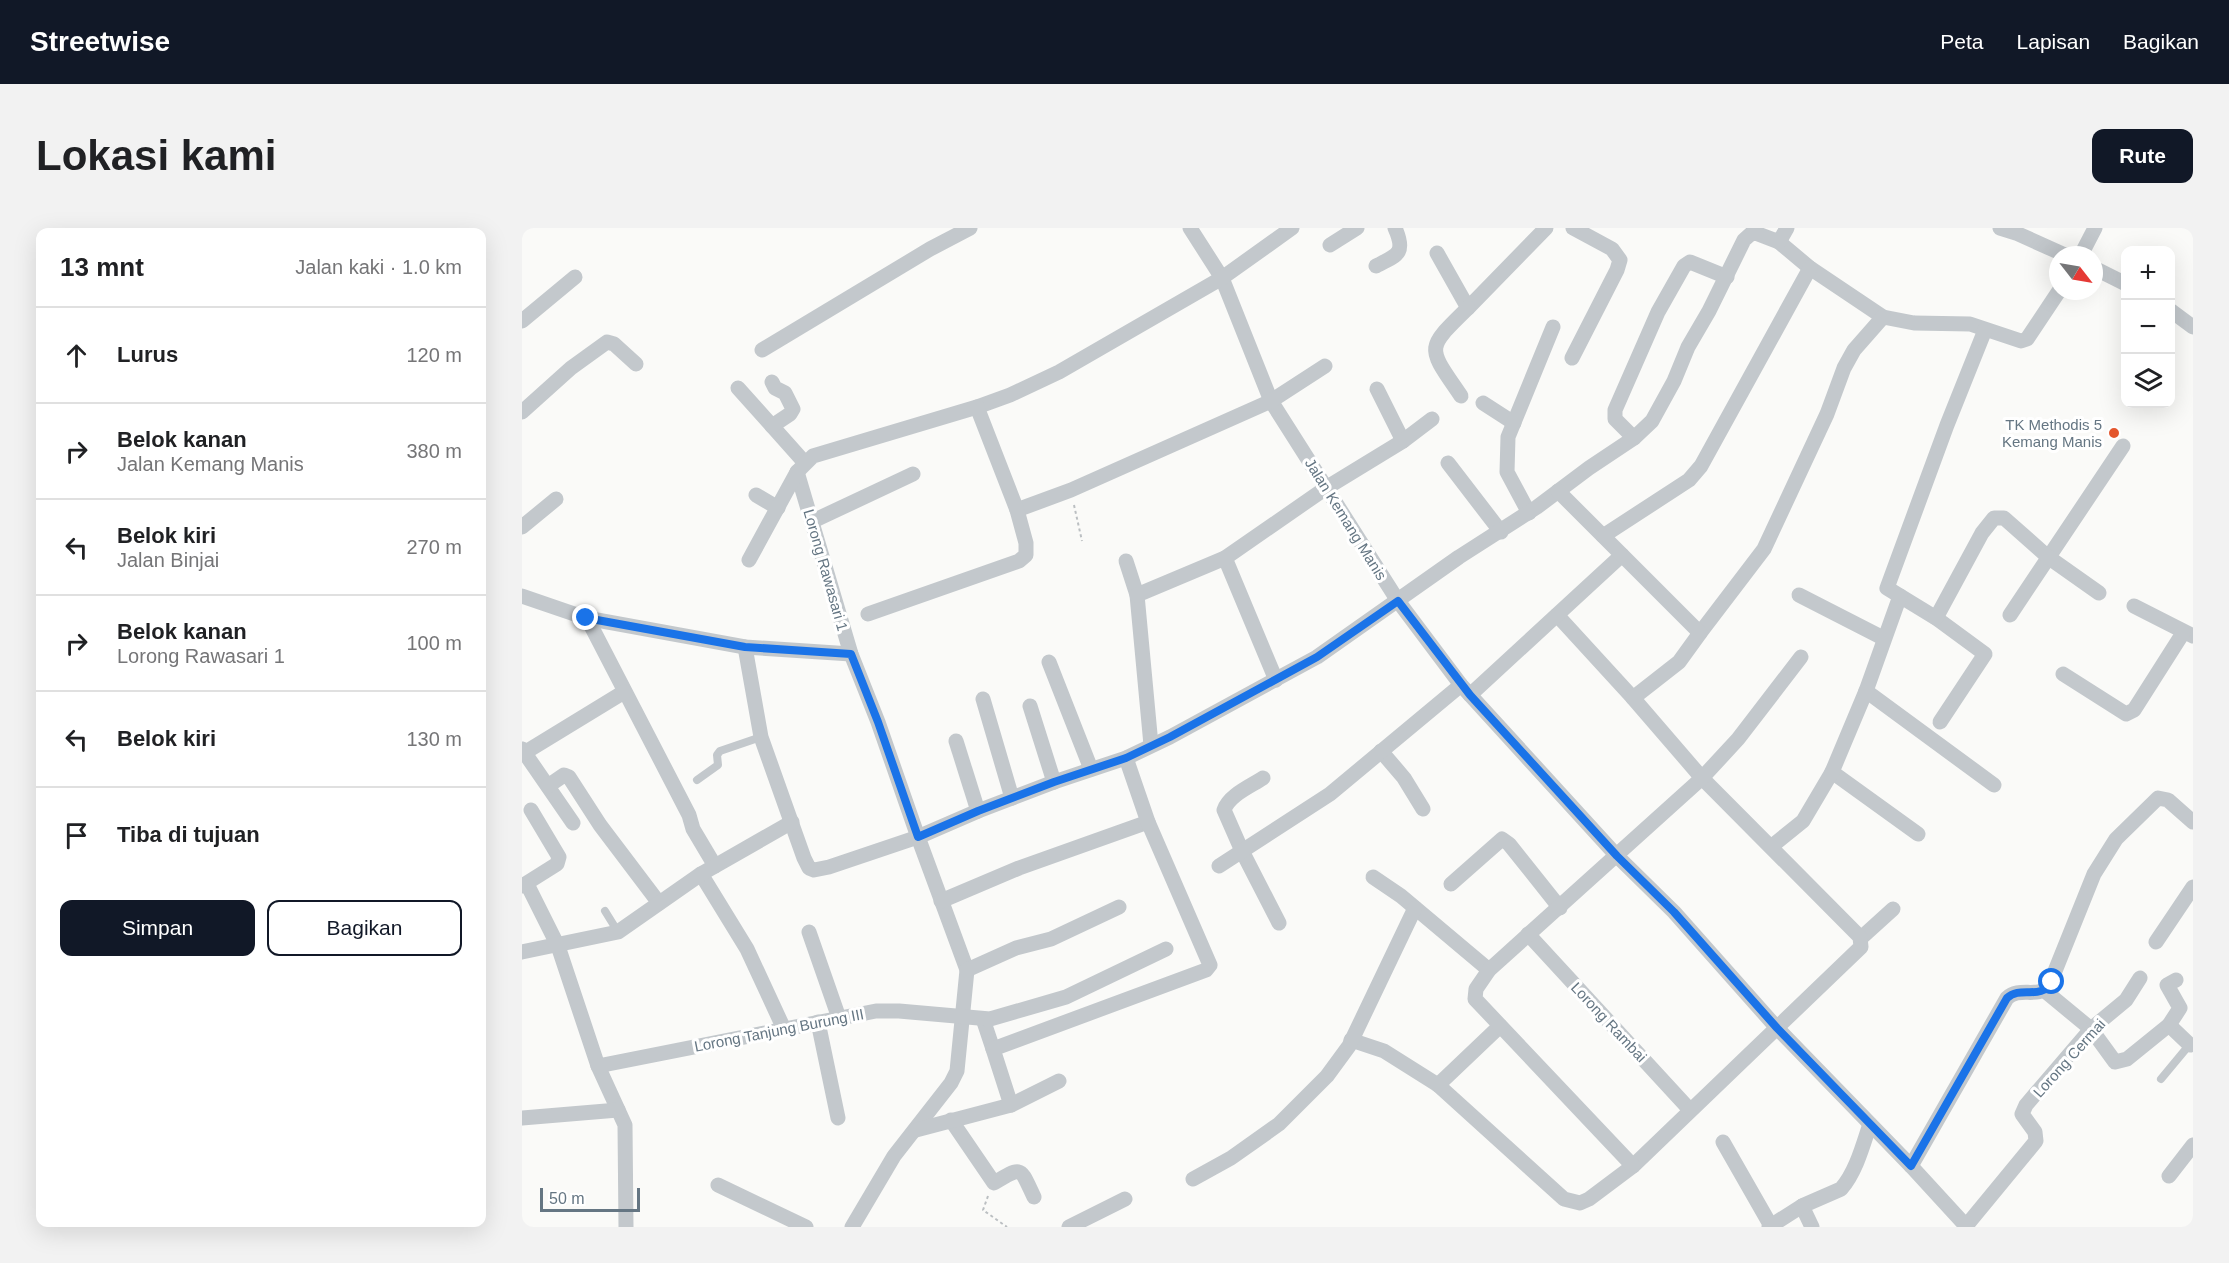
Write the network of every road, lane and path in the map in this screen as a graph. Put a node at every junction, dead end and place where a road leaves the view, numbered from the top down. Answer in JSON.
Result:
{"nodes":[{"id":1,"x":1190,"y":228,"type":"edge"},
{"id":2,"x":1357,"y":228,"type":"edge"},
{"id":3,"x":1395,"y":228,"type":"edge"},
{"id":4,"x":1546,"y":228,"type":"edge"},
{"id":5,"x":1573,"y":228,"type":"edge"},
{"id":6,"x":1787,"y":228,"type":"edge"},
{"id":7,"x":2000,"y":228,"type":"edge"},
{"id":8,"x":2095,"y":228,"type":"edge"},
{"id":9,"x":967,"y":229,"type":"edge"},
{"id":10,"x":1285,"y":230,"type":"edge"},
{"id":11,"x":1779,"y":242,"type":"junction"},
{"id":12,"x":1330,"y":245,"type":"dead end"},
{"id":13,"x":2086,"y":246,"type":"edge"},
{"id":14,"x":2049,"y":248,"type":"edge"},
{"id":15,"x":1437,"y":253,"type":"dead end"},
{"id":16,"x":1376,"y":266,"type":"dead end"},
{"id":17,"x":1810,"y":268,"type":"junction"},
{"id":18,"x":2103,"y":272,"type":"edge"},
{"id":19,"x":575,"y":277,"type":"dead end"},
{"id":20,"x":1727,"y":277,"type":"junction"},
{"id":21,"x":1222,"y":278,"type":"junction"},
{"id":22,"x":2121,"y":282,"type":"edge"},
{"id":23,"x":2053,"y":300,"type":"edge"},
{"id":24,"x":1468,"y":308,"type":"junction"},
{"id":25,"x":2175,"y":314,"type":"edge"},
{"id":26,"x":1883,"y":317,"type":"junction"},
{"id":27,"x":522,"y":321,"type":"edge"},
{"id":28,"x":1553,"y":327,"type":"dead end"},
{"id":29,"x":2193,"y":327,"type":"edge"},
{"id":30,"x":1985,"y":330,"type":"junction"},
{"id":31,"x":762,"y":351,"type":"dead end"},
{"id":32,"x":1572,"y":358,"type":"dead end"},
{"id":33,"x":636,"y":364,"type":"dead end"},
{"id":34,"x":1325,"y":366,"type":"dead end"},
{"id":35,"x":772,"y":382,"type":"dead end"},
{"id":36,"x":738,"y":388,"type":"dead end"},
{"id":37,"x":1377,"y":390,"type":"dead end"},
{"id":38,"x":1461,"y":396,"type":"dead end"},
{"id":39,"x":1271,"y":401,"type":"junction"},
{"id":40,"x":1483,"y":403,"type":"dead end"},
{"id":41,"x":977,"y":407,"type":"junction"},
{"id":42,"x":522,"y":412,"type":"edge"},
{"id":43,"x":1432,"y":419,"type":"dead end"},
{"id":44,"x":1514,"y":423,"type":"junction"},
{"id":45,"x":772,"y":426,"type":"junction"},
{"id":46,"x":1634,"y":438,"type":"junction"},
{"id":47,"x":1403,"y":441,"type":"junction"},
{"id":48,"x":2123,"y":446,"type":"dead end"},
{"id":49,"x":1448,"y":463,"type":"dead end"},
{"id":50,"x":801,"y":467,"type":"junction"},
{"id":51,"x":913,"y":474,"type":"dead end"},
{"id":52,"x":1326,"y":488,"type":"junction"},
{"id":53,"x":1071,"y":490,"type":"junction"},
{"id":54,"x":1558,"y":491,"type":"junction"},
{"id":55,"x":756,"y":495,"type":"dead end"},
{"id":56,"x":556,"y":499,"type":"dead end"},
{"id":57,"x":777,"y":508,"type":"junction"},
{"id":58,"x":1017,"y":510,"type":"junction"},
{"id":59,"x":1529,"y":513,"type":"junction"},
{"id":60,"x":813,"y":521,"type":"junction"},
{"id":61,"x":522,"y":527,"type":"edge"},
{"id":62,"x":1501,"y":532,"type":"junction"},
{"id":63,"x":1603,"y":536,"type":"junction"},
{"id":64,"x":1082,"y":541,"type":"dead end"},
{"id":65,"x":1622,"y":555,"type":"junction"},
{"id":66,"x":2048,"y":557,"type":"junction"},
{"id":67,"x":1225,"y":558,"type":"junction"},
{"id":68,"x":749,"y":560,"type":"dead end"},
{"id":69,"x":1125,"y":561,"type":"dead end"},
{"id":70,"x":2099,"y":593,"type":"dead end"},
{"id":71,"x":1137,"y":595,"type":"junction"},
{"id":72,"x":1799,"y":595,"type":"dead end"},
{"id":73,"x":522,"y":596,"type":"edge"},
{"id":74,"x":1900,"y":596,"type":"junction"},
{"id":75,"x":1398,"y":601,"type":"junction"},
{"id":76,"x":2133,"y":606,"type":"dead end"},
{"id":77,"x":868,"y":614,"type":"dead end"},
{"id":78,"x":1557,"y":615,"type":"junction"},
{"id":79,"x":2010,"y":615,"type":"dead end"},
{"id":80,"x":586,"y":618,"type":"junction"},
{"id":81,"x":1936,"y":618,"type":"junction"},
{"id":82,"x":1700,"y":633,"type":"junction"},
{"id":83,"x":2188,"y":634,"type":"edge"},
{"id":84,"x":1884,"y":638,"type":"junction"},
{"id":85,"x":745,"y":647,"type":"junction"},
{"id":86,"x":851,"y":654,"type":"junction"},
{"id":87,"x":1801,"y":657,"type":"dead end"},
{"id":88,"x":1049,"y":662,"type":"dead end"},
{"id":89,"x":2063,"y":674,"type":"dead end"},
{"id":90,"x":1276,"y":680,"type":"junction"},
{"id":91,"x":1466,"y":690,"type":"junction"},
{"id":92,"x":1866,"y":691,"type":"junction"},
{"id":93,"x":624,"y":692,"type":"junction"},
{"id":94,"x":1633,"y":698,"type":"junction"},
{"id":95,"x":983,"y":699,"type":"dead end"},
{"id":96,"x":1030,"y":706,"type":"dead end"},
{"id":97,"x":1940,"y":722,"type":"dead end"},
{"id":98,"x":761,"y":737,"type":"junction"},
{"id":99,"x":956,"y":741,"type":"dead end"},
{"id":100,"x":1151,"y":745,"type":"junction"},
{"id":101,"x":523,"y":751,"type":"edge"},
{"id":102,"x":1381,"y":751,"type":"junction"},
{"id":103,"x":1126,"y":758,"type":"junction"},
{"id":104,"x":1091,"y":769,"type":"junction"},
{"id":105,"x":1832,"y":772,"type":"junction"},
{"id":106,"x":1263,"y":778,"type":"dead end"},
{"id":107,"x":1702,"y":778,"type":"junction"},
{"id":108,"x":697,"y":780,"type":"dead end"},
{"id":109,"x":1054,"y":782,"type":"junction"},
{"id":110,"x":1994,"y":785,"type":"dead end"},
{"id":111,"x":548,"y":786,"type":"junction"},
{"id":112,"x":1012,"y":798,"type":"junction"},
{"id":113,"x":1423,"y":809,"type":"dead end"},
{"id":114,"x":531,"y":810,"type":"dead end"},
{"id":115,"x":978,"y":811,"type":"junction"},
{"id":116,"x":792,"y":822,"type":"junction"},
{"id":117,"x":1148,"y":822,"type":"junction"},
{"id":118,"x":2193,"y":822,"type":"edge"},
{"id":119,"x":573,"y":823,"type":"dead end"},
{"id":120,"x":1918,"y":834,"type":"dead end"},
{"id":121,"x":918,"y":837,"type":"junction"},
{"id":122,"x":1772,"y":846,"type":"junction"},
{"id":123,"x":1242,"y":851,"type":"junction"},
{"id":124,"x":1617,"y":856,"type":"junction"},
{"id":125,"x":715,"y":866,"type":"junction"},
{"id":126,"x":1219,"y":866,"type":"dead end"},
{"id":127,"x":701,"y":874,"type":"junction"},
{"id":128,"x":1373,"y":877,"type":"dead end"},
{"id":129,"x":1451,"y":884,"type":"dead end"},
{"id":130,"x":524,"y":885,"type":"edge"},
{"id":131,"x":2193,"y":887,"type":"edge"},
{"id":132,"x":941,"y":901,"type":"junction"},
{"id":133,"x":659,"y":903,"type":"junction"},
{"id":134,"x":1119,"y":907,"type":"dead end"},
{"id":135,"x":1415,"y":908,"type":"junction"},
{"id":136,"x":1560,"y":908,"type":"junction"},
{"id":137,"x":1893,"y":909,"type":"dead end"},
{"id":138,"x":605,"y":911,"type":"dead end"},
{"id":139,"x":1279,"y":923,"type":"dead end"},
{"id":140,"x":618,"y":932,"type":"junction"},
{"id":141,"x":809,"y":932,"type":"dead end"},
{"id":142,"x":1528,"y":934,"type":"junction"},
{"id":143,"x":1861,"y":938,"type":"junction"},
{"id":144,"x":2156,"y":942,"type":"dead end"},
{"id":145,"x":558,"y":946,"type":"junction"},
{"id":146,"x":1166,"y":949,"type":"dead end"},
{"id":147,"x":522,"y":952,"type":"edge"},
{"id":148,"x":967,"y":969,"type":"junction"},
{"id":149,"x":1489,"y":970,"type":"junction"},
{"id":150,"x":2140,"y":978,"type":"dead end"},
{"id":151,"x":2176,"y":980,"type":"dead end"},
{"id":152,"x":2045,"y":990,"type":"junction"},
{"id":153,"x":962,"y":1016,"type":"junction"},
{"id":154,"x":839,"y":1018,"type":"junction"},
{"id":155,"x":983,"y":1019,"type":"junction"},
{"id":156,"x":818,"y":1022,"type":"junction"},
{"id":157,"x":2169,"y":1025,"type":"junction"},
{"id":158,"x":1500,"y":1026,"type":"junction"},
{"id":159,"x":1777,"y":1028,"type":"junction"},
{"id":160,"x":784,"y":1029,"type":"junction"},
{"id":161,"x":2091,"y":1029,"type":"junction"},
{"id":162,"x":1351,"y":1040,"type":"junction"},
{"id":163,"x":2192,"y":1043,"type":"edge"},
{"id":164,"x":993,"y":1049,"type":"junction"},
{"id":165,"x":598,"y":1066,"type":"junction"},
{"id":166,"x":2161,"y":1079,"type":"dead end"},
{"id":167,"x":1059,"y":1082,"type":"dead end"},
{"id":168,"x":1438,"y":1085,"type":"junction"},
{"id":169,"x":1011,"y":1104,"type":"junction"},
{"id":170,"x":618,"y":1110,"type":"junction"},
{"id":171,"x":1690,"y":1110,"type":"junction"},
{"id":172,"x":837,"y":1118,"type":"dead end"},
{"id":173,"x":522,"y":1119,"type":"edge"},
{"id":174,"x":951,"y":1120,"type":"junction"},
{"id":175,"x":1870,"y":1124,"type":"junction"},
{"id":176,"x":916,"y":1130,"type":"junction"},
{"id":177,"x":1723,"y":1142,"type":"dead end"},
{"id":178,"x":2193,"y":1145,"type":"edge"},
{"id":179,"x":1633,"y":1166,"type":"junction"},
{"id":180,"x":1911,"y":1166,"type":"junction"},
{"id":181,"x":2169,"y":1176,"type":"dead end"},
{"id":182,"x":1193,"y":1179,"type":"dead end"},
{"id":183,"x":994,"y":1183,"type":"junction"},
{"id":184,"x":718,"y":1185,"type":"dead end"},
{"id":185,"x":1034,"y":1197,"type":"dead end"},
{"id":186,"x":1125,"y":1199,"type":"dead end"},
{"id":187,"x":1802,"y":1206,"type":"junction"},
{"id":188,"x":1770,"y":1226,"type":"edge"},
{"id":189,"x":1966,"y":1226,"type":"edge"},
{"id":190,"x":626,"y":1227,"type":"edge"},
{"id":191,"x":806,"y":1227,"type":"edge"},
{"id":192,"x":852,"y":1227,"type":"edge"},
{"id":193,"x":1006,"y":1227,"type":"edge"},
{"id":194,"x":1069,"y":1227,"type":"edge"},
{"id":195,"x":1812,"y":1227,"type":"edge"}],
"edges":[{"from":1,"to":21,"type":"street","name":"Jalan Kemang Manis"},
{"from":2,"to":12,"type":"street"},
{"from":3,"to":16,"type":"street"},
{"from":4,"to":24,"type":"street"},
{"from":5,"to":32,"type":"street"},
{"from":6,"to":11,"type":"street"},
{"from":7,"to":14,"type":"street"},
{"from":8,"to":13,"type":"street"},
{"from":9,"to":31,"type":"street"},
{"from":10,"to":21,"type":"street"},
{"from":11,"to":17,"type":"street"},
{"from":11,"to":20,"type":"street"},
{"from":15,"to":24,"type":"street"},
{"from":17,"to":26,"type":"street"},
{"from":17,"to":63,"type":"street"},
{"from":18,"to":22,"type":"street"},
{"from":19,"to":27,"type":"street"},
{"from":20,"to":46,"type":"street"},
{"from":20,"to":46,"type":"street"},
{"from":21,"to":39,"type":"street","name":"Jalan Kemang Manis"},
{"from":21,"to":41,"type":"street"},
{"from":23,"to":30,"type":"street"},
{"from":24,"to":38,"type":"street"},
{"from":25,"to":29,"type":"street"},
{"from":26,"to":30,"type":"street"},
{"from":26,"to":82,"type":"street"},
{"from":28,"to":44,"type":"street"},
{"from":30,"to":74,"type":"street"},
{"from":33,"to":42,"type":"street"},
{"from":34,"to":39,"type":"street"},
{"from":35,"to":45,"type":"street"},
{"from":36,"to":45,"type":"street"},
{"from":37,"to":47,"type":"street"},
{"from":39,"to":52,"type":"street","name":"Jalan Kemang Manis"},
{"from":39,"to":53,"type":"street"},
{"from":40,"to":44,"type":"street"},
{"from":41,"to":50,"type":"street"},
{"from":41,"to":58,"type":"street"},
{"from":43,"to":47,"type":"street"},
{"from":44,"to":59,"type":"street"},
{"from":45,"to":50,"type":"street"},
{"from":46,"to":54,"type":"street"},
{"from":47,"to":52,"type":"street"},
{"from":48,"to":66,"type":"street"},
{"from":49,"to":62,"type":"street"},
{"from":50,"to":57,"type":"street"},
{"from":50,"to":60,"type":"street","name":"Lorong Rawasari 1"},
{"from":51,"to":60,"type":"street"},
{"from":52,"to":67,"type":"street"},
{"from":52,"to":75,"type":"street","name":"Jalan Kemang Manis"},
{"from":53,"to":58,"type":"street"},
{"from":53,"to":64,"type":"path"},
{"from":54,"to":59,"type":"street"},
{"from":54,"to":63,"type":"street"},
{"from":55,"to":57,"type":"street"},
{"from":56,"to":61,"type":"street"},
{"from":57,"to":68,"type":"street"},
{"from":58,"to":77,"type":"street"},
{"from":59,"to":62,"type":"street"},
{"from":60,"to":86,"type":"street","name":"Lorong Rawasari 1"},
{"from":62,"to":75,"type":"street"},
{"from":63,"to":65,"type":"street"},
{"from":65,"to":78,"type":"street"},
{"from":65,"to":82,"type":"street"},
{"from":66,"to":70,"type":"street"},
{"from":66,"to":79,"type":"street"},
{"from":66,"to":81,"type":"street"},
{"from":67,"to":71,"type":"street"},
{"from":67,"to":90,"type":"street"},
{"from":69,"to":71,"type":"street"},
{"from":71,"to":100,"type":"street"},
{"from":72,"to":84,"type":"street"},
{"from":73,"to":80,"type":"street"},
{"from":74,"to":81,"type":"street"},
{"from":74,"to":84,"type":"street"},
{"from":75,"to":90,"type":"street"},
{"from":75,"to":91,"type":"street","name":"Jalan Kemang Manis"},
{"from":76,"to":83,"type":"street"},
{"from":78,"to":91,"type":"street"},
{"from":78,"to":94,"type":"street"},
{"from":80,"to":85,"type":"street"},
{"from":80,"to":93,"type":"street"},
{"from":81,"to":97,"type":"street"},
{"from":82,"to":94,"type":"street"},
{"from":83,"to":89,"type":"street"},
{"from":84,"to":92,"type":"street"},
{"from":85,"to":86,"type":"street"},
{"from":85,"to":98,"type":"street"},
{"from":86,"to":121,"type":"street","name":"Lorong Rawasari 1"},
{"from":87,"to":107,"type":"street"},
{"from":88,"to":104,"type":"street"},
{"from":90,"to":100,"type":"street"},
{"from":91,"to":102,"type":"street"},
{"from":91,"to":124,"type":"street","name":"Jalan Kemang Manis"},
{"from":92,"to":105,"type":"street"},
{"from":92,"to":110,"type":"street"},
{"from":93,"to":101,"type":"street"},
{"from":93,"to":125,"type":"street"},
{"from":94,"to":107,"type":"street"},
{"from":95,"to":112,"type":"street"},
{"from":96,"to":109,"type":"street"},
{"from":98,"to":108,"type":"lane"},
{"from":98,"to":116,"type":"street"},
{"from":99,"to":115,"type":"street"},
{"from":100,"to":103,"type":"street"},
{"from":101,"to":111,"type":"street"},
{"from":102,"to":113,"type":"street"},
{"from":102,"to":123,"type":"street"},
{"from":103,"to":104,"type":"street"},
{"from":103,"to":117,"type":"street"},
{"from":104,"to":109,"type":"street"},
{"from":105,"to":120,"type":"street"},
{"from":105,"to":122,"type":"street"},
{"from":106,"to":123,"type":"street"},
{"from":107,"to":122,"type":"street"},
{"from":107,"to":124,"type":"street"},
{"from":109,"to":112,"type":"street"},
{"from":111,"to":119,"type":"street"},
{"from":111,"to":133,"type":"street"},
{"from":112,"to":115,"type":"street"},
{"from":114,"to":130,"type":"street"},
{"from":115,"to":121,"type":"street"},
{"from":116,"to":121,"type":"street"},
{"from":116,"to":125,"type":"street"},
{"from":117,"to":132,"type":"street"},
{"from":117,"to":164,"type":"street"},
{"from":118,"to":152,"type":"street"},
{"from":121,"to":132,"type":"street","name":"Lorong Rawasari 1"},
{"from":122,"to":143,"type":"street"},
{"from":123,"to":126,"type":"street"},
{"from":123,"to":139,"type":"street"},
{"from":124,"to":136,"type":"street"},
{"from":124,"to":159,"type":"street","name":"Jalan Kemang Manis"},
{"from":125,"to":127,"type":"street"},
{"from":127,"to":133,"type":"street"},
{"from":127,"to":160,"type":"street"},
{"from":128,"to":135,"type":"street"},
{"from":129,"to":136,"type":"street"},
{"from":130,"to":145,"type":"street"},
{"from":131,"to":144,"type":"street"},
{"from":132,"to":148,"type":"street","name":"Lorong Rawasari 1"},
{"from":133,"to":140,"type":"street"},
{"from":134,"to":148,"type":"street"},
{"from":135,"to":149,"type":"street"},
{"from":135,"to":162,"type":"street"},
{"from":136,"to":142,"type":"street"},
{"from":137,"to":143,"type":"street"},
{"from":138,"to":140,"type":"lane"},
{"from":140,"to":145,"type":"street"},
{"from":141,"to":154,"type":"street"},
{"from":142,"to":149,"type":"street"},
{"from":142,"to":171,"type":"street","name":"Lorong Rambai"},
{"from":143,"to":159,"type":"street"},
{"from":145,"to":147,"type":"street"},
{"from":145,"to":165,"type":"street"},
{"from":146,"to":155,"type":"street"},
{"from":148,"to":153,"type":"street"},
{"from":149,"to":158,"type":"street"},
{"from":150,"to":161,"type":"street","name":"Lorong Cermai"},
{"from":151,"to":157,"type":"street"},
{"from":152,"to":161,"type":"street"},
{"from":152,"to":180,"type":"street"},
{"from":153,"to":154,"type":"street","name":"Lorong Tanjung Burung III"},
{"from":153,"to":155,"type":"street","name":"Lorong Tanjung Burung III"},
{"from":153,"to":176,"type":"street"},
{"from":154,"to":156,"type":"street","name":"Lorong Tanjung Burung III"},
{"from":155,"to":164,"type":"street"},
{"from":156,"to":160,"type":"street","name":"Lorong Tanjung Burung III"},
{"from":156,"to":172,"type":"street"},
{"from":157,"to":161,"type":"street"},
{"from":157,"to":163,"type":"street"},
{"from":158,"to":168,"type":"street"},
{"from":158,"to":179,"type":"street"},
{"from":159,"to":171,"type":"street"},
{"from":159,"to":175,"type":"street","name":"Jalan Kemang Manis"},
{"from":160,"to":165,"type":"street","name":"Lorong Tanjung Burung III"},
{"from":161,"to":189,"type":"street","name":"Lorong Cermai"},
{"from":162,"to":168,"type":"street"},
{"from":162,"to":182,"type":"street"},
{"from":163,"to":166,"type":"lane"},
{"from":164,"to":169,"type":"street"},
{"from":165,"to":170,"type":"street"},
{"from":167,"to":169,"type":"street"},
{"from":168,"to":179,"type":"street"},
{"from":169,"to":174,"type":"street"},
{"from":170,"to":173,"type":"street"},
{"from":170,"to":190,"type":"street"},
{"from":171,"to":179,"type":"street"},
{"from":174,"to":176,"type":"street"},
{"from":174,"to":183,"type":"street"},
{"from":175,"to":180,"type":"street","name":"Jalan Kemang Manis"},
{"from":175,"to":187,"type":"street"},
{"from":176,"to":192,"type":"street"},
{"from":177,"to":188,"type":"street"},
{"from":178,"to":181,"type":"street"},
{"from":180,"to":189,"type":"street","name":"Jalan Kemang Manis"},
{"from":183,"to":185,"type":"street"},
{"from":183,"to":193,"type":"path"},
{"from":184,"to":191,"type":"street"},
{"from":186,"to":194,"type":"street"},
{"from":187,"to":188,"type":"street"},
{"from":187,"to":195,"type":"street"}]}
